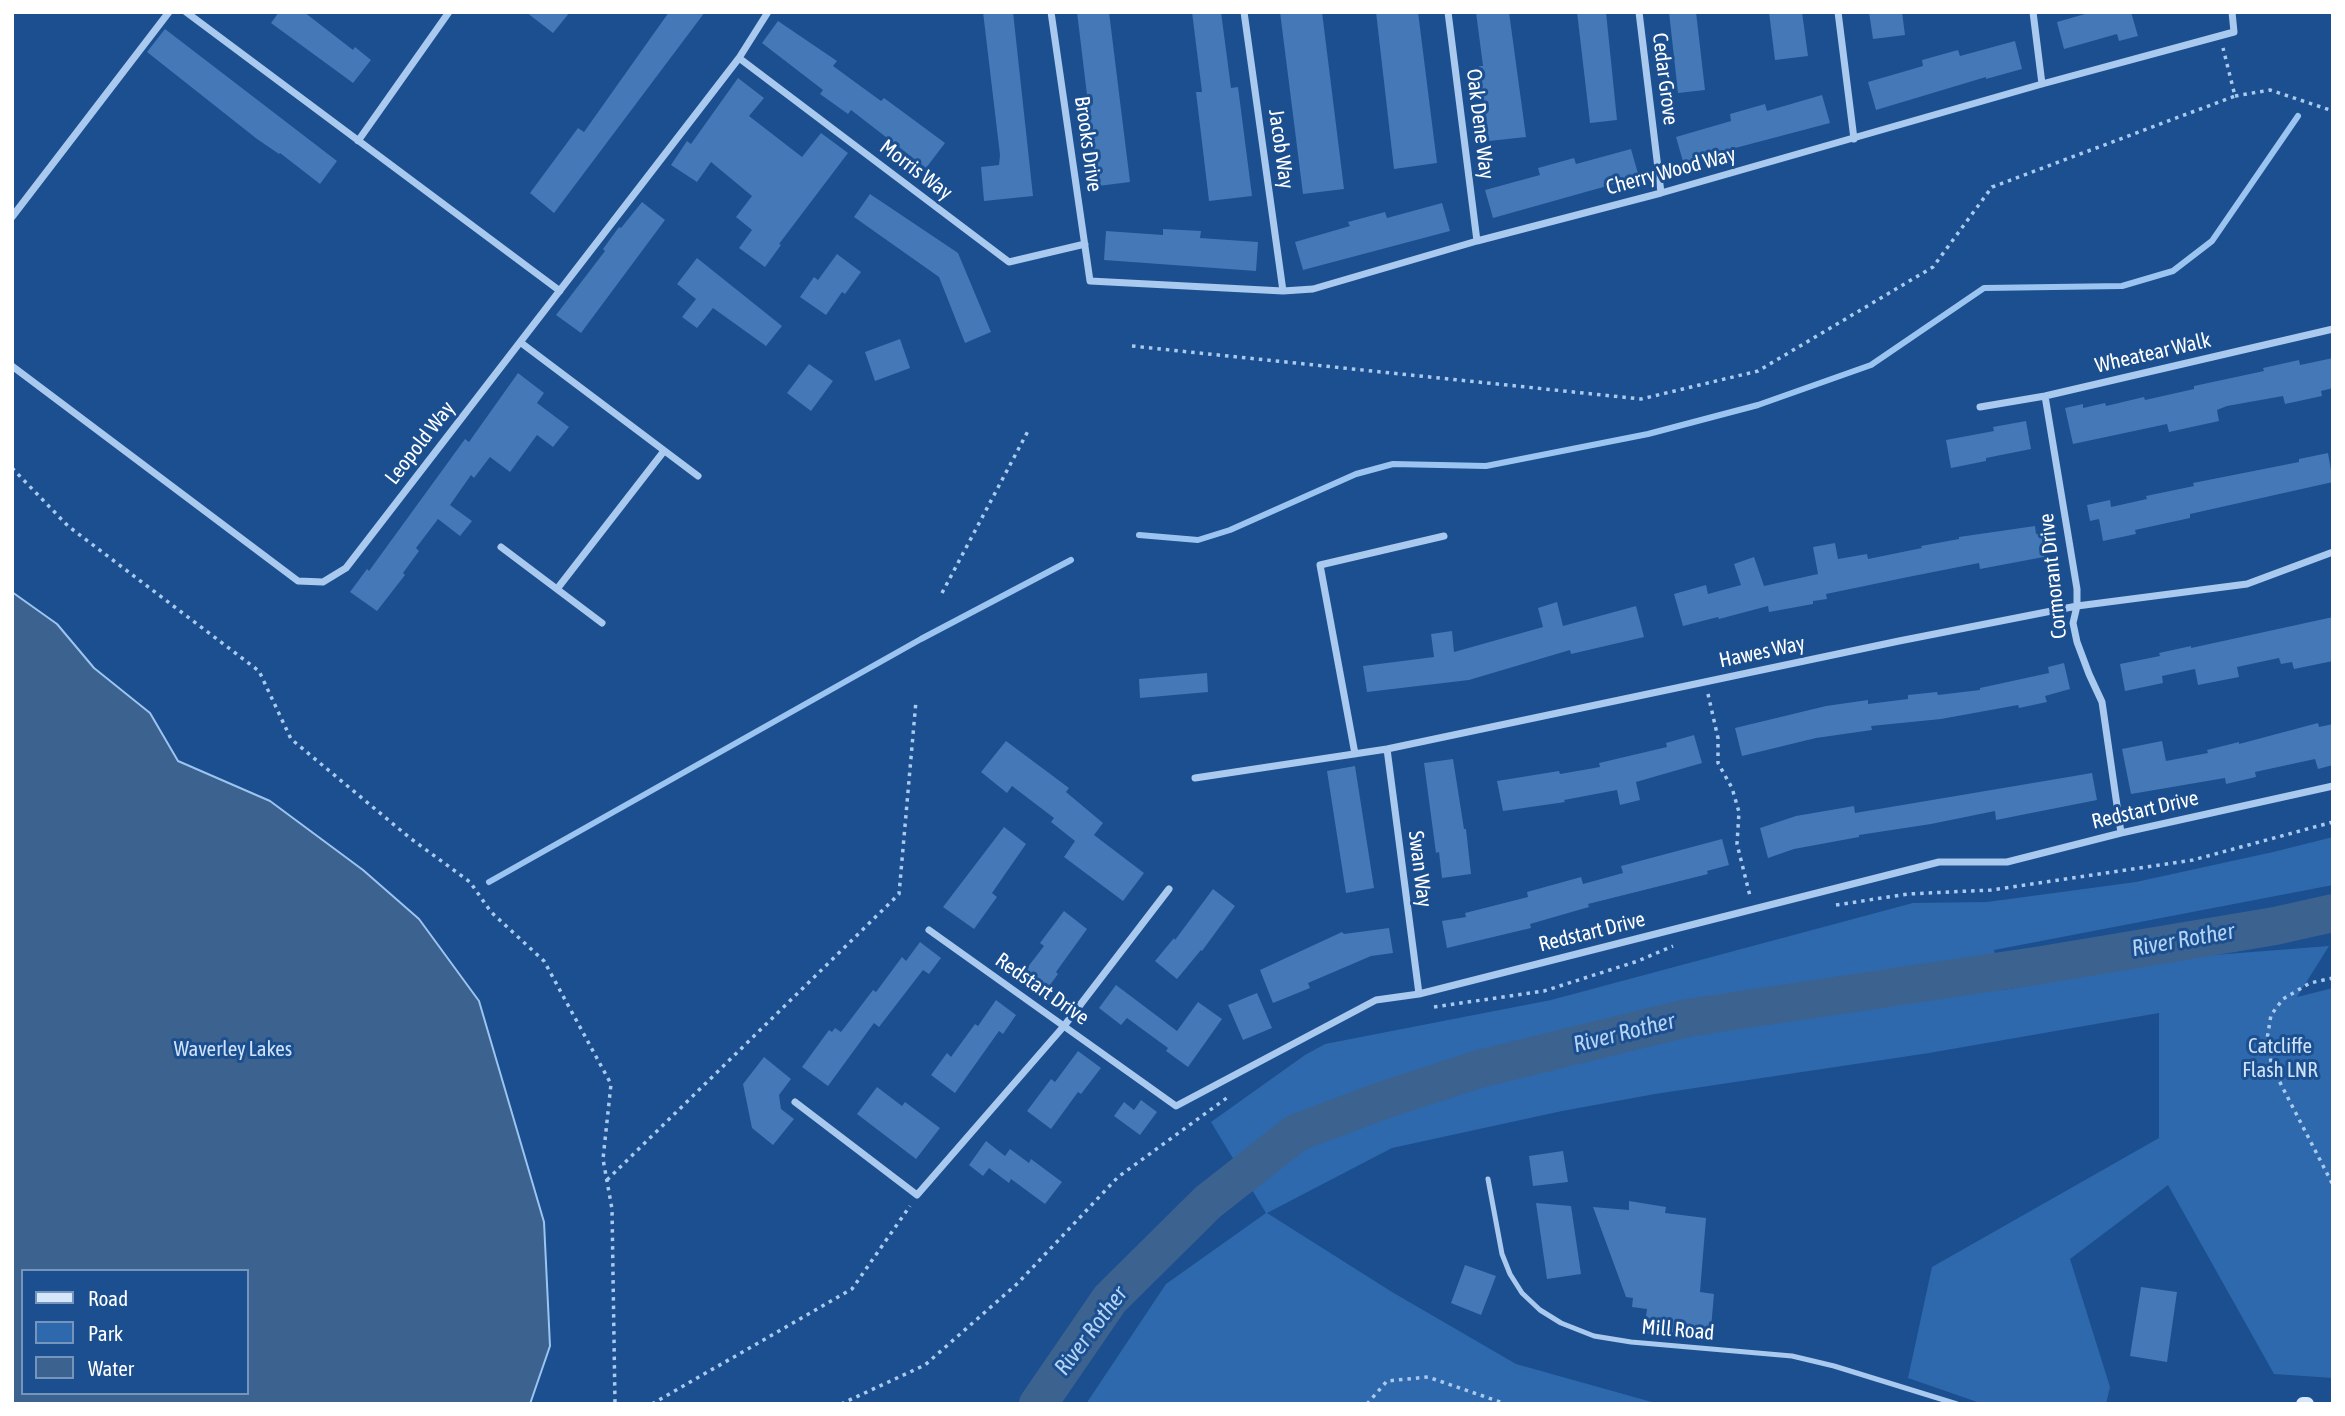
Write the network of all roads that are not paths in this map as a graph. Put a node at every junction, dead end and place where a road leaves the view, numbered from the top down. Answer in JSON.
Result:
{"nodes":[{"id":1,"x":169,"y":12,"type":"edge"},
{"id":2,"x":186,"y":12,"type":"edge"},
{"id":3,"x":449,"y":12,"type":"edge"},
{"id":4,"x":768,"y":12,"type":"edge"},
{"id":5,"x":1051,"y":12,"type":"edge"},
{"id":6,"x":1244,"y":12,"type":"edge"},
{"id":7,"x":1448,"y":12,"type":"edge"},
{"id":8,"x":1639,"y":12,"type":"edge"},
{"id":9,"x":1838,"y":12,"type":"edge"},
{"id":10,"x":2033,"y":12,"type":"edge"},
{"id":11,"x":2231,"y":12,"type":"edge"},
{"id":12,"x":739,"y":58,"type":"junction"},
{"id":13,"x":2042,"y":83,"type":"junction"},
{"id":14,"x":1854,"y":139,"type":"junction"},
{"id":15,"x":358,"y":141,"type":"junction"},
{"id":16,"x":1661,"y":193,"type":"junction"},
{"id":17,"x":12,"y":217,"type":"edge"},
{"id":18,"x":1477,"y":241,"type":"junction"},
{"id":19,"x":1085,"y":243,"type":"junction"},
{"id":20,"x":1090,"y":281,"type":"joint"},
{"id":21,"x":559,"y":291,"type":"junction"},
{"id":22,"x":1283,"y":291,"type":"junction"},
{"id":23,"x":2333,"y":329,"type":"edge"},
{"id":24,"x":520,"y":342,"type":"junction"},
{"id":25,"x":12,"y":366,"type":"edge"},
{"id":26,"x":2045,"y":396,"type":"junction"},
{"id":27,"x":1980,"y":407,"type":"dead end"},
{"id":28,"x":664,"y":451,"type":"junction"},
{"id":29,"x":698,"y":476,"type":"dead end"},
{"id":30,"x":1444,"y":536,"type":"dead end"},
{"id":31,"x":501,"y":547,"type":"dead end"},
{"id":32,"x":2333,"y":552,"type":"edge"},
{"id":33,"x":557,"y":589,"type":"junction"},
{"id":34,"x":2077,"y":606,"type":"junction"},
{"id":35,"x":602,"y":623,"type":"dead end"},
{"id":36,"x":1387,"y":749,"type":"junction"},
{"id":37,"x":1354,"y":754,"type":"junction"},
{"id":38,"x":1195,"y":778,"type":"dead end"},
{"id":39,"x":2333,"y":786,"type":"edge"},
{"id":40,"x":2121,"y":833,"type":"junction"},
{"id":41,"x":1169,"y":889,"type":"dead end"},
{"id":42,"x":929,"y":930,"type":"dead end"},
{"id":43,"x":1419,"y":994,"type":"junction"},
{"id":44,"x":1064,"y":1026,"type":"junction"},
{"id":45,"x":795,"y":1102,"type":"dead end"},
{"id":46,"x":1488,"y":1179,"type":"dead end"},
{"id":47,"x":1956,"y":1404,"type":"edge"}],
"edges":[{"from":1,"to":17,"type":"street"},
{"from":2,"to":15,"type":"street"},
{"from":3,"to":15,"type":"street"},
{"from":4,"to":12,"type":"street","name":"Leopold Way"},
{"from":5,"to":19,"type":"street","name":"Brooks Drive"},
{"from":6,"to":22,"type":"street","name":"Jacob Way"},
{"from":7,"to":18,"type":"street","name":"Oak Dene Way"},
{"from":8,"to":16,"type":"street","name":"Cedar Grove"},
{"from":9,"to":14,"type":"street"},
{"from":10,"to":13,"type":"street"},
{"from":11,"to":13,"type":"street","name":"Cherry Wood Way"},
{"from":12,"to":19,"type":"street","name":"Morris Way"},
{"from":12,"to":21,"type":"street","name":"Leopold Way"},
{"from":13,"to":14,"type":"street","name":"Cherry Wood Way"},
{"from":14,"to":16,"type":"street","name":"Cherry Wood Way"},
{"from":15,"to":21,"type":"street"},
{"from":16,"to":18,"type":"street","name":"Cherry Wood Way"},
{"from":18,"to":22,"type":"street","name":"Cherry Wood Way"},
{"from":19,"to":20,"type":"street","name":"Brooks Drive"},
{"from":20,"to":22,"type":"street","name":"Cherry Wood Way"},
{"from":21,"to":24,"type":"street","name":"Leopold Way"},
{"from":23,"to":26,"type":"street","name":"Wheatear Walk"},
{"from":24,"to":25,"type":"street","name":"Leopold Way"},
{"from":24,"to":28,"type":"street"},
{"from":26,"to":27,"type":"street","name":"Wheatear Walk"},
{"from":26,"to":34,"type":"street","name":"Cormorant Drive"},
{"from":28,"to":29,"type":"street"},
{"from":28,"to":33,"type":"street"},
{"from":30,"to":37,"type":"street"},
{"from":31,"to":33,"type":"street"},
{"from":32,"to":34,"type":"street","name":"Hawes Way"},
{"from":33,"to":35,"type":"street"},
{"from":34,"to":36,"type":"street","name":"Hawes Way"},
{"from":34,"to":40,"type":"street","name":"Cormorant Drive"},
{"from":36,"to":37,"type":"street","name":"Hawes Way"},
{"from":36,"to":43,"type":"street","name":"Swan Way"},
{"from":37,"to":38,"type":"street","name":"Hawes Way"},
{"from":39,"to":40,"type":"street","name":"Redstart Drive"},
{"from":40,"to":43,"type":"street","name":"Redstart Drive"},
{"from":41,"to":44,"type":"street"},
{"from":42,"to":44,"type":"street","name":"Redstart Drive"},
{"from":43,"to":44,"type":"street","name":"Redstart Drive"},
{"from":44,"to":45,"type":"street"},
{"from":46,"to":47,"type":"lane","name":"Mill Road"}]}
